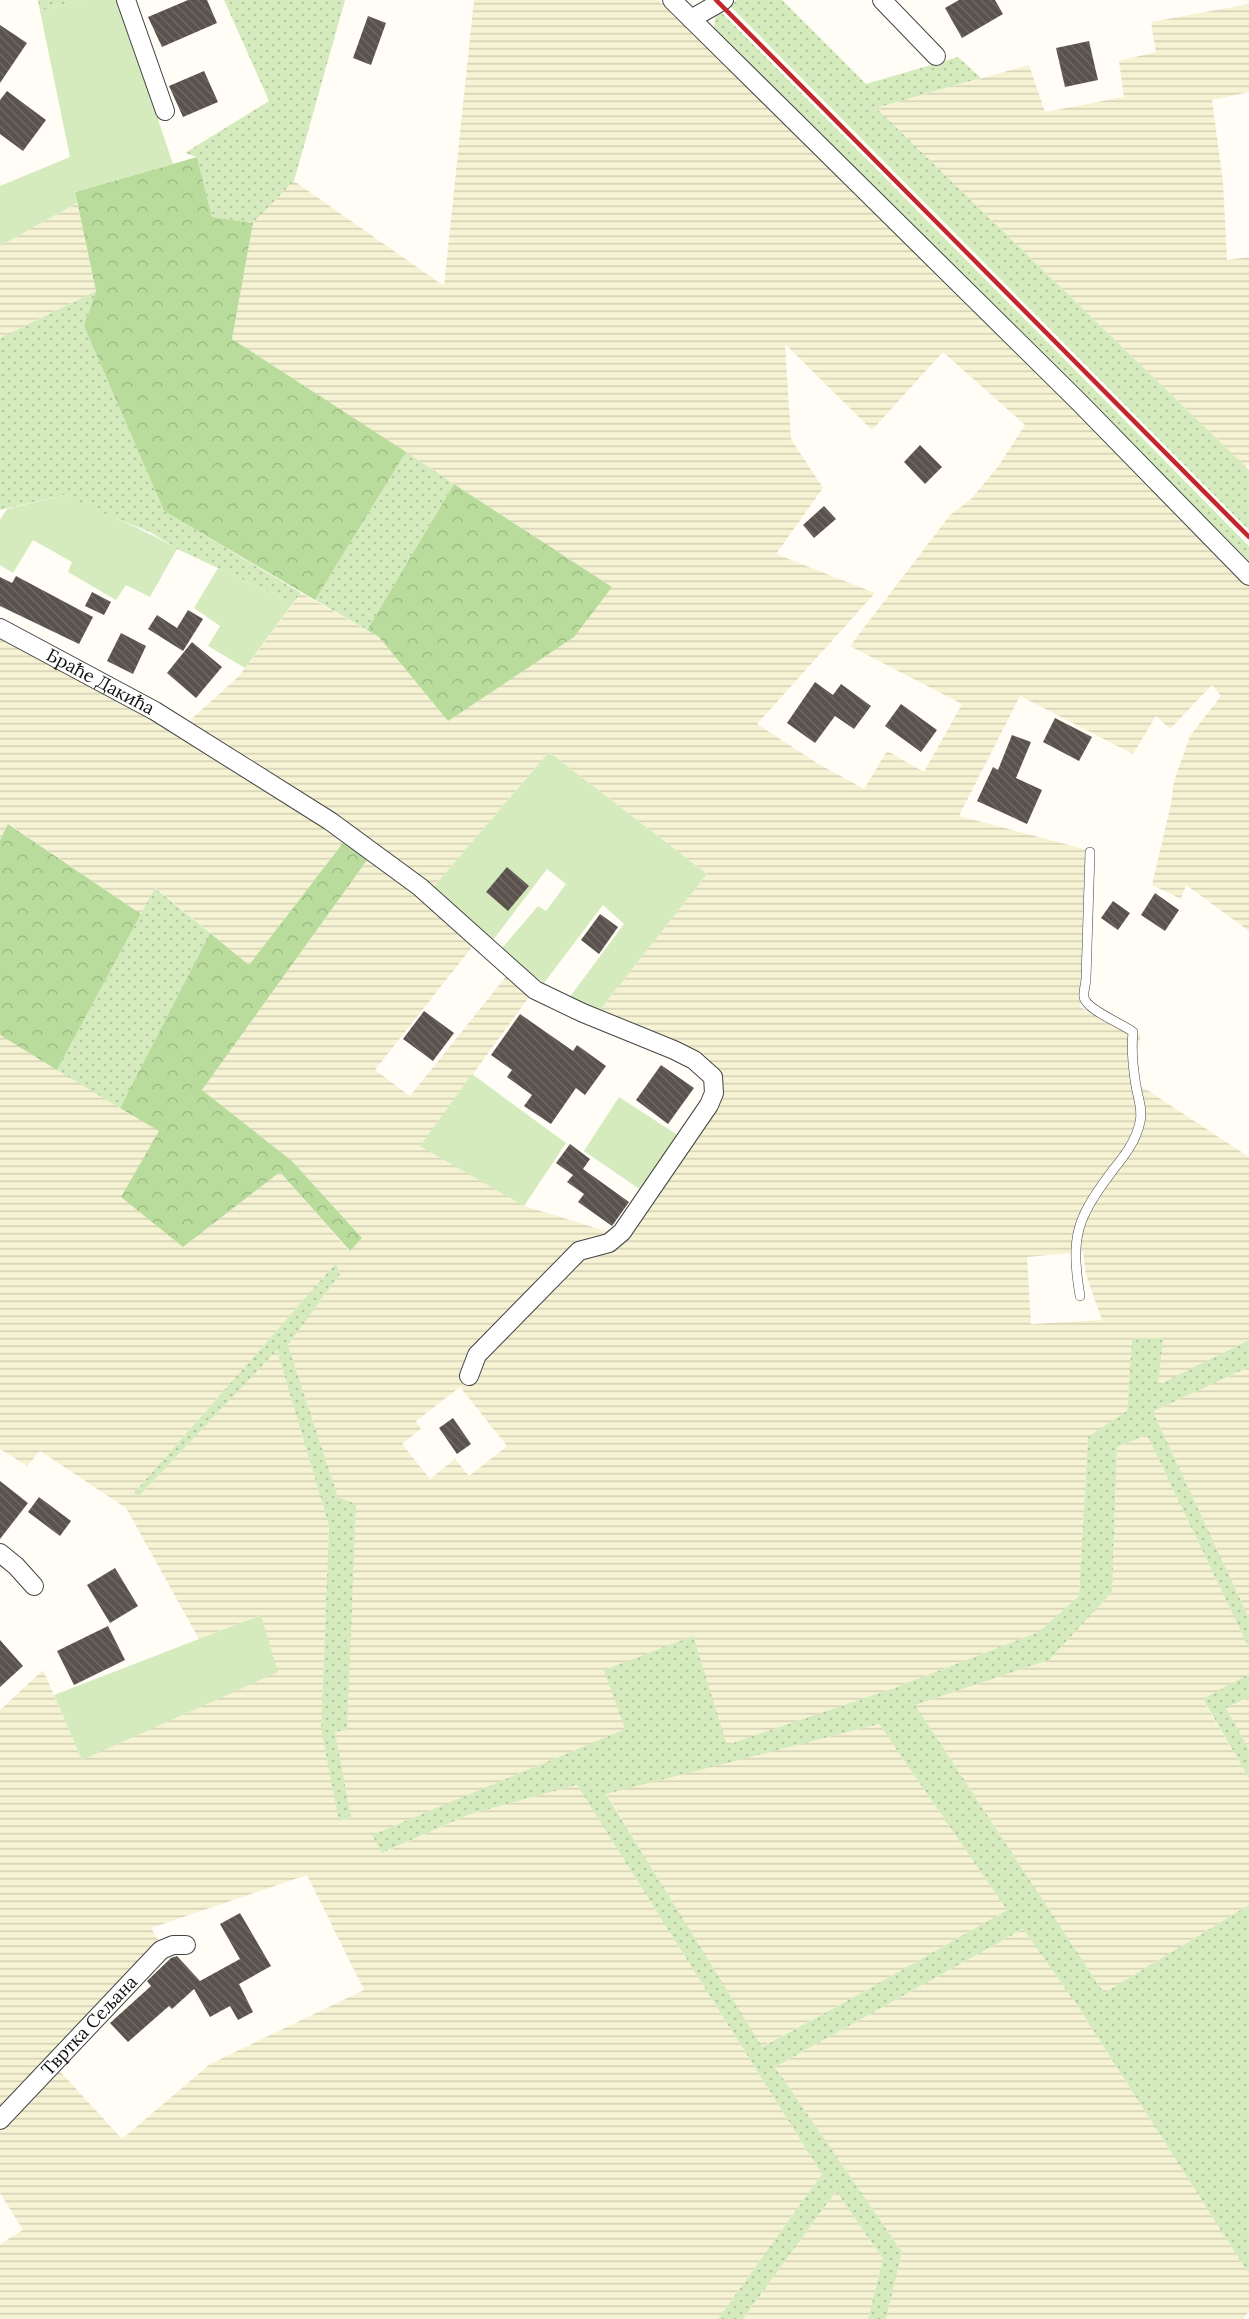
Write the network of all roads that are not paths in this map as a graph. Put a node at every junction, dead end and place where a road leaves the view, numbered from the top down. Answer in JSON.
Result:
{"nodes":[{"id":1,"x":126,"y":0,"type":"edge"},
{"id":2,"x":672,"y":0,"type":"edge"},
{"id":3,"x":724,"y":0,"type":"edge"},
{"id":4,"x":882,"y":0,"type":"edge"},
{"id":5,"x":691,"y":19,"type":"junction"},
{"id":6,"x":936,"y":56,"type":"dead end"},
{"id":7,"x":165,"y":111,"type":"dead end"},
{"id":8,"x":1249,"y":576,"type":"edge"},
{"id":9,"x":0,"y":628,"type":"edge"},
{"id":10,"x":1090,"y":852,"type":"dead end"},
{"id":11,"x":1080,"y":1296,"type":"dead end"},
{"id":12,"x":469,"y":1376,"type":"dead end"},
{"id":13,"x":0,"y":1553,"type":"edge"},
{"id":14,"x":34,"y":1586,"type":"dead end"},
{"id":15,"x":186,"y":1945,"type":"dead end"},
{"id":16,"x":0,"y":2120,"type":"edge"}],
"edges":[{"from":1,"to":7,"type":"street"},
{"from":2,"to":5,"type":"street"},
{"from":3,"to":5,"type":"street"},
{"from":4,"to":6,"type":"street"},
{"from":5,"to":8,"type":"street"},
{"from":9,"to":12,"type":"street","name":"Браће Дакића"},
{"from":10,"to":11,"type":"lane"},
{"from":13,"to":14,"type":"street"},
{"from":15,"to":16,"type":"street","name":"Твртка Сељана"}]}
